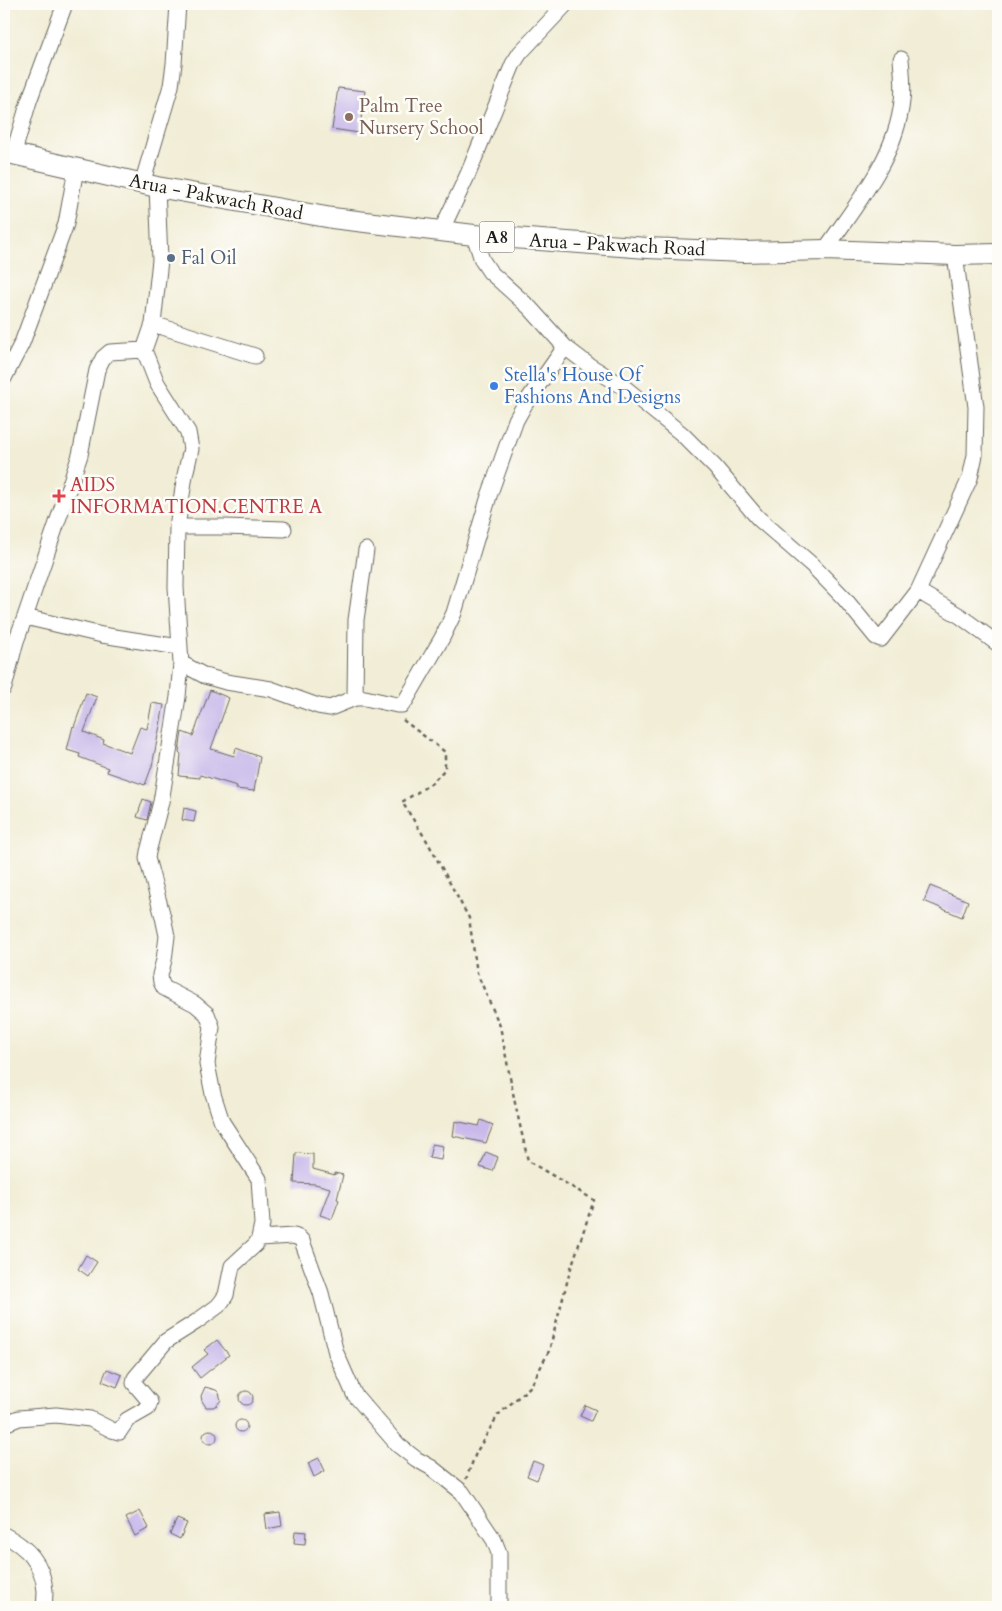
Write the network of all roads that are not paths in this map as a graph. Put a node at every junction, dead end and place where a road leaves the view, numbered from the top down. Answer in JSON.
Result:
{"nodes":[{"id":1,"x":65,"y":4,"type":"edge"},
{"id":2,"x":178,"y":4,"type":"edge"},
{"id":3,"x":566,"y":4,"type":"edge"},
{"id":4,"x":900,"y":59,"type":"dead end"},
{"id":5,"x":8,"y":154,"type":"edge"},
{"id":6,"x":76,"y":169,"type":"junction"},
{"id":7,"x":150,"y":186,"type":"junction"},
{"id":8,"x":441,"y":231,"type":"junction"},
{"id":9,"x":474,"y":235,"type":"junction"},
{"id":10,"x":825,"y":250,"type":"junction"},
{"id":11,"x":998,"y":254,"type":"edge"},
{"id":12,"x":955,"y":255,"type":"junction"},
{"id":13,"x":153,"y":324,"type":"junction"},
{"id":14,"x":565,"y":347,"type":"junction"},
{"id":15,"x":144,"y":350,"type":"junction"},
{"id":16,"x":254,"y":356,"type":"dead end"},
{"id":17,"x":4,"y":378,"type":"edge"},
{"id":18,"x":177,"y":528,"type":"junction"},
{"id":19,"x":284,"y":529,"type":"dead end"},
{"id":20,"x":366,"y":550,"type":"dead end"},
{"id":21,"x":918,"y":591,"type":"junction"},
{"id":22,"x":25,"y":617,"type":"junction"},
{"id":23,"x":998,"y":644,"type":"edge"},
{"id":24,"x":179,"y":647,"type":"junction"},
{"id":25,"x":181,"y":663,"type":"junction"},
{"id":26,"x":4,"y":688,"type":"edge"},
{"id":27,"x":355,"y":698,"type":"junction"},
{"id":28,"x":259,"y":1238,"type":"junction"},
{"id":29,"x":4,"y":1424,"type":"edge"},
{"id":30,"x":4,"y":1535,"type":"edge"},
{"id":31,"x":45,"y":1607,"type":"edge"},
{"id":32,"x":500,"y":1607,"type":"edge"}],
"edges":[{"from":1,"to":5,"type":"street"},
{"from":2,"to":7,"type":"street"},
{"from":3,"to":8,"type":"street"},
{"from":4,"to":10,"type":"street"},
{"from":5,"to":6,"type":"main road","name":"Arua - Pakwach Road","number":"A8"},
{"from":6,"to":7,"type":"main road","name":"Arua - Pakwach Road","number":"A8"},
{"from":6,"to":17,"type":"street"},
{"from":7,"to":8,"type":"main road","name":"Arua - Pakwach Road","number":"A8"},
{"from":7,"to":13,"type":"street"},
{"from":8,"to":9,"type":"main road","name":"Arua - Pakwach Road","number":"A8"},
{"from":9,"to":10,"type":"main road","name":"Arua - Pakwach Road","number":"A8"},
{"from":9,"to":14,"type":"street"},
{"from":10,"to":12,"type":"main road","name":"Arua - Pakwach Road","number":"A8"},
{"from":11,"to":12,"type":"main road","name":"Arua - Pakwach Road","number":"A8"},
{"from":12,"to":21,"type":"street"},
{"from":13,"to":15,"type":"street"},
{"from":13,"to":16,"type":"street"},
{"from":14,"to":21,"type":"street"},
{"from":14,"to":27,"type":"street"},
{"from":15,"to":18,"type":"street"},
{"from":15,"to":22,"type":"street"},
{"from":18,"to":19,"type":"street"},
{"from":18,"to":24,"type":"street"},
{"from":20,"to":27,"type":"street"},
{"from":21,"to":23,"type":"street"},
{"from":22,"to":24,"type":"street"},
{"from":22,"to":26,"type":"street"},
{"from":24,"to":25,"type":"street"},
{"from":25,"to":27,"type":"street"},
{"from":25,"to":28,"type":"street"},
{"from":28,"to":29,"type":"street"},
{"from":28,"to":32,"type":"street"},
{"from":30,"to":31,"type":"street"}]}
